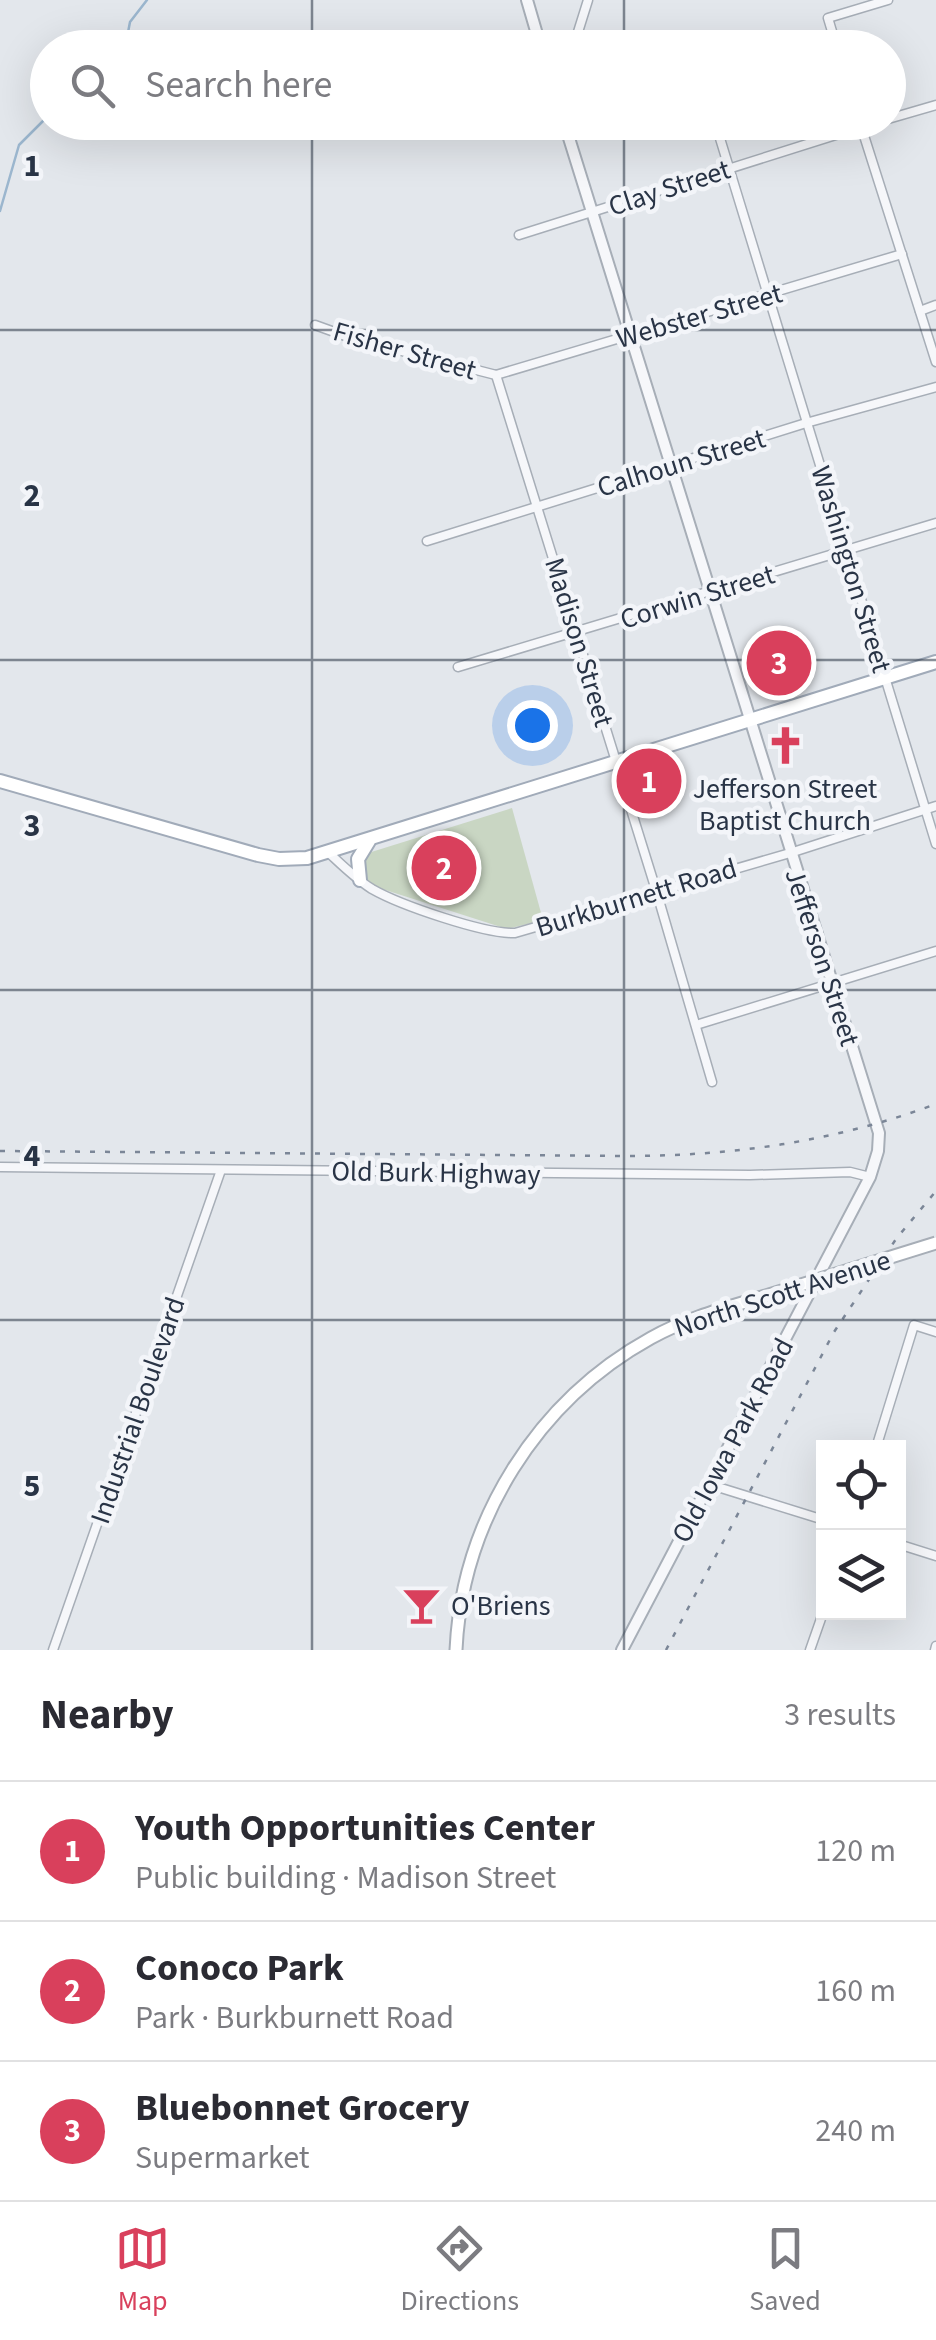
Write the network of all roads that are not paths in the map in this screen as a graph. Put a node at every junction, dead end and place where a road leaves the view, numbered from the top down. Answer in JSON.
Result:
{"nodes":[{"id":1,"x":527,"y":0,"type":"edge"},
{"id":2,"x":588,"y":0,"type":"edge"},
{"id":3,"x":888,"y":0,"type":"edge"},
{"id":4,"x":536,"y":30,"type":"edge"},
{"id":5,"x":579,"y":30,"type":"edge"},
{"id":6,"x":832,"y":30,"type":"edge"},
{"id":7,"x":936,"y":105,"type":"edge"},
{"id":8,"x":906,"y":114,"type":"edge"},
{"id":9,"x":570,"y":140,"type":"edge"},
{"id":10,"x":719,"y":140,"type":"edge"},
{"id":11,"x":815,"y":140,"type":"edge"},
{"id":12,"x":866,"y":140,"type":"edge"},
{"id":13,"x":728,"y":168,"type":"junction"},
{"id":14,"x":592,"y":212,"type":"junction"},
{"id":15,"x":519,"y":235,"type":"dead end"},
{"id":16,"x":902,"y":254,"type":"junction"},
{"id":17,"x":768,"y":295,"type":"junction"},
{"id":18,"x":936,"y":305,"type":"edge"},
{"id":19,"x":920,"y":311,"type":"junction"},
{"id":20,"x":316,"y":325,"type":"dead end"},
{"id":21,"x":630,"y":336,"type":"junction"},
{"id":22,"x":936,"y":362,"type":"edge"},
{"id":23,"x":496,"y":375,"type":"junction"},
{"id":24,"x":936,"y":386,"type":"edge"},
{"id":25,"x":806,"y":423,"type":"junction"},
{"id":26,"x":670,"y":465,"type":"junction"},
{"id":27,"x":538,"y":506,"type":"junction"},
{"id":28,"x":936,"y":524,"type":"edge"},
{"id":29,"x":427,"y":541,"type":"dead end"},
{"id":30,"x":846,"y":550,"type":"junction"},
{"id":31,"x":710,"y":592,"type":"junction"},
{"id":32,"x":578,"y":633,"type":"junction"},
{"id":33,"x":936,"y":662,"type":"edge"},
{"id":34,"x":458,"y":666,"type":"dead end"},
{"id":35,"x":886,"y":676,"type":"junction"},
{"id":36,"x":749,"y":720,"type":"junction"},
{"id":37,"x":616,"y":761,"type":"junction"},
{"id":38,"x":0,"y":781,"type":"edge"},
{"id":39,"x":936,"y":806,"type":"edge"},
{"id":40,"x":926,"y":810,"type":"junction"},
{"id":41,"x":370,"y":840,"type":"junction"},
{"id":42,"x":936,"y":844,"type":"edge"},
{"id":43,"x":329,"y":853,"type":"junction"},
{"id":44,"x":790,"y":853,"type":"junction"},
{"id":45,"x":360,"y":880,"type":"junction"},
{"id":46,"x":656,"y":890,"type":"junction"},
{"id":47,"x":936,"y":951,"type":"edge"},
{"id":48,"x":831,"y":983,"type":"junction"},
{"id":49,"x":696,"y":1025,"type":"junction"},
{"id":50,"x":712,"y":1082,"type":"dead end"},
{"id":51,"x":0,"y":1167,"type":"edge"},
{"id":52,"x":221,"y":1170,"type":"junction"},
{"id":53,"x":870,"y":1177,"type":"junction"},
{"id":54,"x":936,"y":1243,"type":"edge"},
{"id":55,"x":936,"y":1332,"type":"edge"},
{"id":56,"x":878,"y":1440,"type":"edge"},
{"id":57,"x":708,"y":1484,"type":"junction"},
{"id":58,"x":816,"y":1518,"type":"edge"},
{"id":59,"x":906,"y":1547,"type":"edge"},
{"id":60,"x":936,"y":1556,"type":"edge"},
{"id":61,"x":820,"y":1620,"type":"edge"},
{"id":62,"x":53,"y":1650,"type":"edge"},
{"id":63,"x":456,"y":1650,"type":"edge"},
{"id":64,"x":622,"y":1650,"type":"edge"},
{"id":65,"x":810,"y":1650,"type":"edge"}],
"edges":[{"from":1,"to":4,"type":"street"},
{"from":2,"to":5,"type":"street"},
{"from":3,"to":6,"type":"street"},
{"from":7,"to":8,"type":"street"},
{"from":9,"to":14,"type":"street","name":"Jefferson Street"},
{"from":10,"to":13,"type":"street","name":"Washington Street"},
{"from":11,"to":13,"type":"street","name":"Clay Street"},
{"from":12,"to":16,"type":"street"},
{"from":13,"to":14,"type":"street","name":"Clay Street"},
{"from":13,"to":17,"type":"street","name":"Washington Street"},
{"from":14,"to":15,"type":"street","name":"Clay Street"},
{"from":14,"to":21,"type":"street","name":"Jefferson Street"},
{"from":16,"to":17,"type":"street","name":"Webster Street"},
{"from":16,"to":19,"type":"street"},
{"from":17,"to":21,"type":"street","name":"Webster Street"},
{"from":17,"to":25,"type":"street","name":"Washington Street"},
{"from":18,"to":19,"type":"street"},
{"from":19,"to":22,"type":"street"},
{"from":20,"to":23,"type":"street","name":"Fisher Street"},
{"from":21,"to":23,"type":"street","name":"Webster Street"},
{"from":21,"to":26,"type":"street","name":"Jefferson Street"},
{"from":23,"to":27,"type":"street","name":"Madison Street"},
{"from":24,"to":25,"type":"street","name":"Calhoun Street"},
{"from":25,"to":26,"type":"street","name":"Calhoun Street"},
{"from":25,"to":30,"type":"street","name":"Washington Street"},
{"from":26,"to":27,"type":"street","name":"Calhoun Street"},
{"from":26,"to":31,"type":"street","name":"Jefferson Street"},
{"from":27,"to":29,"type":"street","name":"Calhoun Street"},
{"from":27,"to":32,"type":"street","name":"Madison Street"},
{"from":28,"to":30,"type":"street","name":"Corwin Street"},
{"from":30,"to":31,"type":"street","name":"Corwin Street"},
{"from":30,"to":35,"type":"street","name":"Washington Street"},
{"from":31,"to":32,"type":"street","name":"Corwin Street"},
{"from":31,"to":36,"type":"street","name":"Jefferson Street"},
{"from":32,"to":34,"type":"street","name":"Corwin Street"},
{"from":32,"to":37,"type":"street","name":"Madison Street"},
{"from":33,"to":35,"type":"main road"},
{"from":35,"to":36,"type":"main road"},
{"from":35,"to":40,"type":"street","name":"Washington Street"},
{"from":36,"to":37,"type":"main road"},
{"from":36,"to":44,"type":"street","name":"Jefferson Street"},
{"from":37,"to":41,"type":"main road"},
{"from":37,"to":46,"type":"street","name":"Madison Street"},
{"from":38,"to":43,"type":"main road"},
{"from":39,"to":40,"type":"street","name":"Burkburnett Road"},
{"from":40,"to":42,"type":"street","name":"Washington Street"},
{"from":40,"to":44,"type":"street","name":"Burkburnett Road"},
{"from":41,"to":43,"type":"main road"},
{"from":41,"to":45,"type":"main road"},
{"from":43,"to":45,"type":"street","name":"Burkburnett Road"},
{"from":44,"to":46,"type":"street","name":"Burkburnett Road"},
{"from":44,"to":48,"type":"street","name":"Jefferson Street"},
{"from":45,"to":46,"type":"street","name":"Burkburnett Road"},
{"from":46,"to":49,"type":"street","name":"Madison Street"},
{"from":47,"to":48,"type":"street"},
{"from":48,"to":49,"type":"street"},
{"from":48,"to":53,"type":"street","name":"Jefferson Street"},
{"from":49,"to":50,"type":"street","name":"Madison Street"},
{"from":51,"to":52,"type":"street","name":"Old Burk Highway"},
{"from":52,"to":53,"type":"street","name":"Old Burk Highway"},
{"from":52,"to":62,"type":"street","name":"Industrial Boulevard"},
{"from":53,"to":57,"type":"street","name":"Old Iowa Park Road"},
{"from":54,"to":63,"type":"main road","name":"North Scott Avenue","bridge":true},
{"from":55,"to":56,"type":"street"},
{"from":57,"to":58,"type":"street"},
{"from":57,"to":64,"type":"street","name":"Old Iowa Park Road"},
{"from":59,"to":60,"type":"street"},
{"from":61,"to":65,"type":"street"}]}
